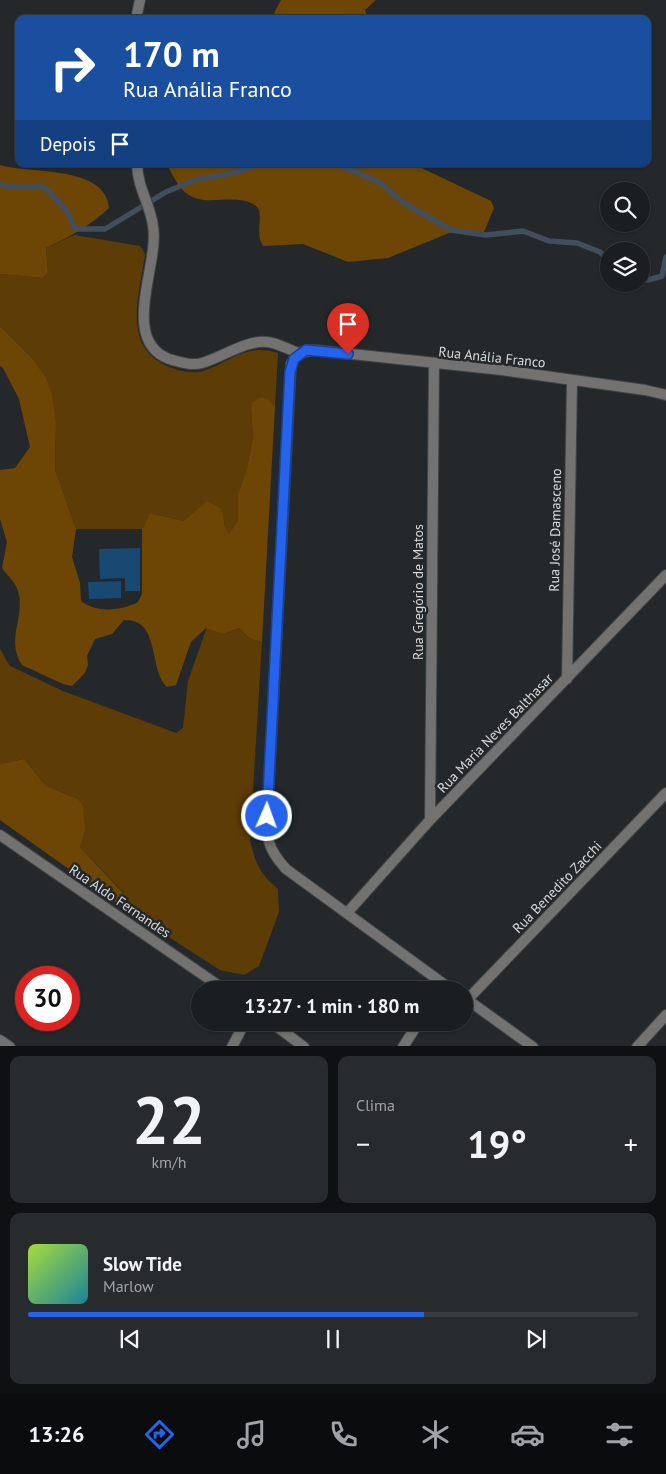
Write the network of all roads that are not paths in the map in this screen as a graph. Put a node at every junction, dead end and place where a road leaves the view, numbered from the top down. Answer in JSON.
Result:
{"nodes":[{"id":1,"x":140,"y":0,"type":"edge"},
{"id":2,"x":137,"y":15,"type":"edge"},
{"id":3,"x":137,"y":167,"type":"edge"},
{"id":4,"x":299,"y":354,"type":"junction"},
{"id":5,"x":434,"y":365,"type":"junction"},
{"id":6,"x":572,"y":381,"type":"junction"},
{"id":7,"x":666,"y":395,"type":"edge"},
{"id":8,"x":666,"y":575,"type":"edge"},
{"id":9,"x":567,"y":678,"type":"junction"},
{"id":10,"x":666,"y":793,"type":"edge"},
{"id":11,"x":430,"y":820,"type":"junction"},
{"id":12,"x":0,"y":836,"type":"edge"},
{"id":13,"x":347,"y":913,"type":"junction"},
{"id":14,"x":212,"y":981,"type":"edge"},
{"id":15,"x":438,"y":981,"type":"edge"},
{"id":16,"x":473,"y":992,"type":"edge"},
{"id":17,"x":473,"y":1004,"type":"edge"},
{"id":18,"x":666,"y":1015,"type":"edge"},
{"id":19,"x":240,"y":1031,"type":"edge"},
{"id":20,"x":283,"y":1031,"type":"edge"},
{"id":21,"x":413,"y":1031,"type":"edge"},
{"id":22,"x":0,"y":1040,"type":"edge"},
{"id":23,"x":10,"y":1046,"type":"edge"},
{"id":24,"x":232,"y":1046,"type":"edge"},
{"id":25,"x":304,"y":1046,"type":"edge"},
{"id":26,"x":404,"y":1046,"type":"edge"},
{"id":27,"x":534,"y":1046,"type":"edge"},
{"id":28,"x":637,"y":1046,"type":"edge"}],
"edges":[{"from":1,"to":2,"type":"street"},
{"from":3,"to":4,"type":"street"},
{"from":4,"to":5,"type":"street","name":"Rua Anália Franco"},
{"from":4,"to":13,"type":"street"},
{"from":5,"to":6,"type":"street","name":"Rua Anália Franco"},
{"from":5,"to":11,"type":"street","name":"Rua Gregório de Matos"},
{"from":6,"to":7,"type":"street","name":"Rua Anália Franco"},
{"from":6,"to":9,"type":"street","name":"Rua José Damasceno"},
{"from":8,"to":9,"type":"street","name":"Rua Maria Neves Balthasar"},
{"from":9,"to":11,"type":"street","name":"Rua Maria Neves Balthasar"},
{"from":10,"to":16,"type":"street","name":"Rua Benedito Zacchi"},
{"from":11,"to":13,"type":"street","name":"Rua Maria Neves Balthasar"},
{"from":12,"to":14,"type":"street","name":"Rua Aldo Fernandes"},
{"from":13,"to":15,"type":"street"},
{"from":17,"to":27,"type":"street"},
{"from":18,"to":28,"type":"street"},
{"from":19,"to":24,"type":"street"},
{"from":20,"to":25,"type":"street"},
{"from":21,"to":26,"type":"street"},
{"from":22,"to":23,"type":"street"}]}
